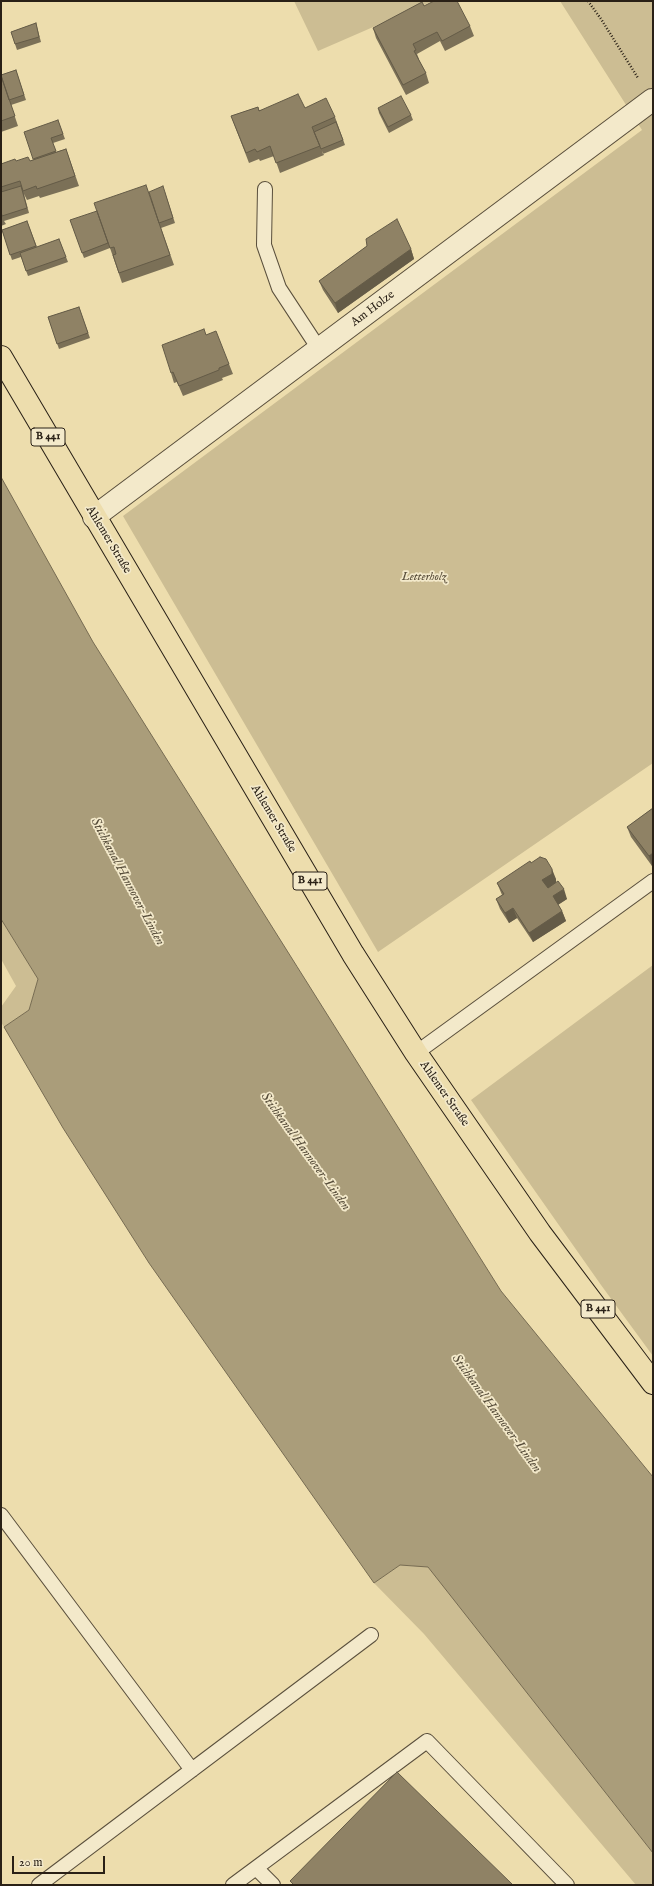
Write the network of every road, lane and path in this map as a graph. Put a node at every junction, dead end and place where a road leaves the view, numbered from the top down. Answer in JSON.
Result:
{"nodes":[{"id":1,"x":588,"y":1,"type":"edge"},
{"id":2,"x":652,"y":100,"type":"joint"},
{"id":3,"x":265,"y":189,"type":"dead end"},
{"id":4,"x":319,"y":349,"type":"junction"},
{"id":5,"x":1,"y":357,"type":"edge"},
{"id":6,"x":94,"y":517,"type":"junction"},
{"id":7,"x":653,"y":881,"type":"edge"},
{"id":8,"x":416,"y":1053,"type":"junction"},
{"id":9,"x":653,"y":1383,"type":"edge"},
{"id":10,"x":1,"y":1514,"type":"edge"},
{"id":11,"x":371,"y":1635,"type":"dead end"},
{"id":12,"x":192,"y":1770,"type":"junction"},
{"id":13,"x":256,"y":1868,"type":"junction"},
{"id":14,"x":38,"y":1885,"type":"edge"},
{"id":15,"x":233,"y":1885,"type":"edge"},
{"id":16,"x":273,"y":1885,"type":"edge"},
{"id":17,"x":567,"y":1885,"type":"edge"}],
"edges":[{"from":1,"to":2,"type":"path"},
{"from":2,"to":4,"type":"street","name":"Am Holze"},
{"from":3,"to":4,"type":"lane"},
{"from":4,"to":6,"type":"street","name":"Am Holze"},
{"from":5,"to":6,"type":"main road","name":"Ahlemer Straße","number":"B 441"},
{"from":6,"to":8,"type":"main road","name":"Ahlemer Straße","number":"B 441"},
{"from":7,"to":8,"type":"lane"},
{"from":8,"to":9,"type":"main road","name":"Ahlemer Straße","number":"B 441"},
{"from":10,"to":12,"type":"lane"},
{"from":11,"to":12,"type":"lane"},
{"from":12,"to":14,"type":"lane"},
{"from":13,"to":15,"type":"lane"},
{"from":13,"to":16,"type":"lane"},
{"from":13,"to":17,"type":"lane"}]}
